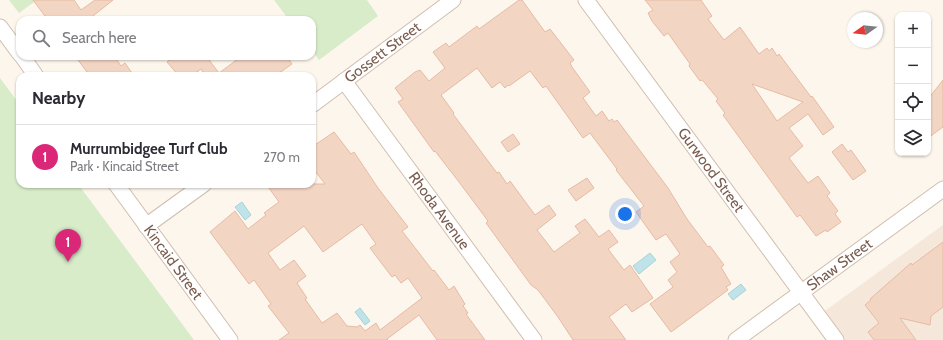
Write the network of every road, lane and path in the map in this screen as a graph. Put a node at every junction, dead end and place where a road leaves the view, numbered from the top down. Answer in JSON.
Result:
{"nodes":[{"id":1,"x":453,"y":0,"type":"edge"},
{"id":2,"x":586,"y":0,"type":"edge"},
{"id":3,"x":0,"y":26,"type":"edge"},
{"id":4,"x":16,"y":48,"type":"edge"},
{"id":5,"x":25,"y":60,"type":"edge"},
{"id":6,"x":33,"y":72,"type":"edge"},
{"id":7,"x":344,"y":81,"type":"junction"},
{"id":8,"x":316,"y":102,"type":"edge"},
{"id":9,"x":119,"y":188,"type":"edge"},
{"id":10,"x":198,"y":188,"type":"edge"},
{"id":11,"x":943,"y":188,"type":"edge"},
{"id":12,"x":146,"y":226,"type":"junction"},
{"id":13,"x":802,"y":293,"type":"junction"},
{"id":14,"x":230,"y":340,"type":"edge"},
{"id":15,"x":534,"y":340,"type":"edge"},
{"id":16,"x":736,"y":340,"type":"edge"},
{"id":17,"x":836,"y":340,"type":"edge"}],
"edges":[{"from":1,"to":7,"type":"street","name":"Gossett Street"},
{"from":2,"to":13,"type":"street","name":"Gurwood Street"},
{"from":3,"to":4,"type":"street"},
{"from":5,"to":6,"type":"street"},
{"from":7,"to":8,"type":"street","name":"Gossett Street"},
{"from":7,"to":15,"type":"street","name":"Rhoda Avenue"},
{"from":9,"to":12,"type":"street","name":"Kincaid Street"},
{"from":10,"to":12,"type":"street"},
{"from":11,"to":13,"type":"street","name":"Shaw Street"},
{"from":12,"to":14,"type":"street","name":"Kincaid Street"},
{"from":13,"to":16,"type":"street","name":"Shaw Street"},
{"from":13,"to":17,"type":"street","name":"Gurwood Street"}]}
